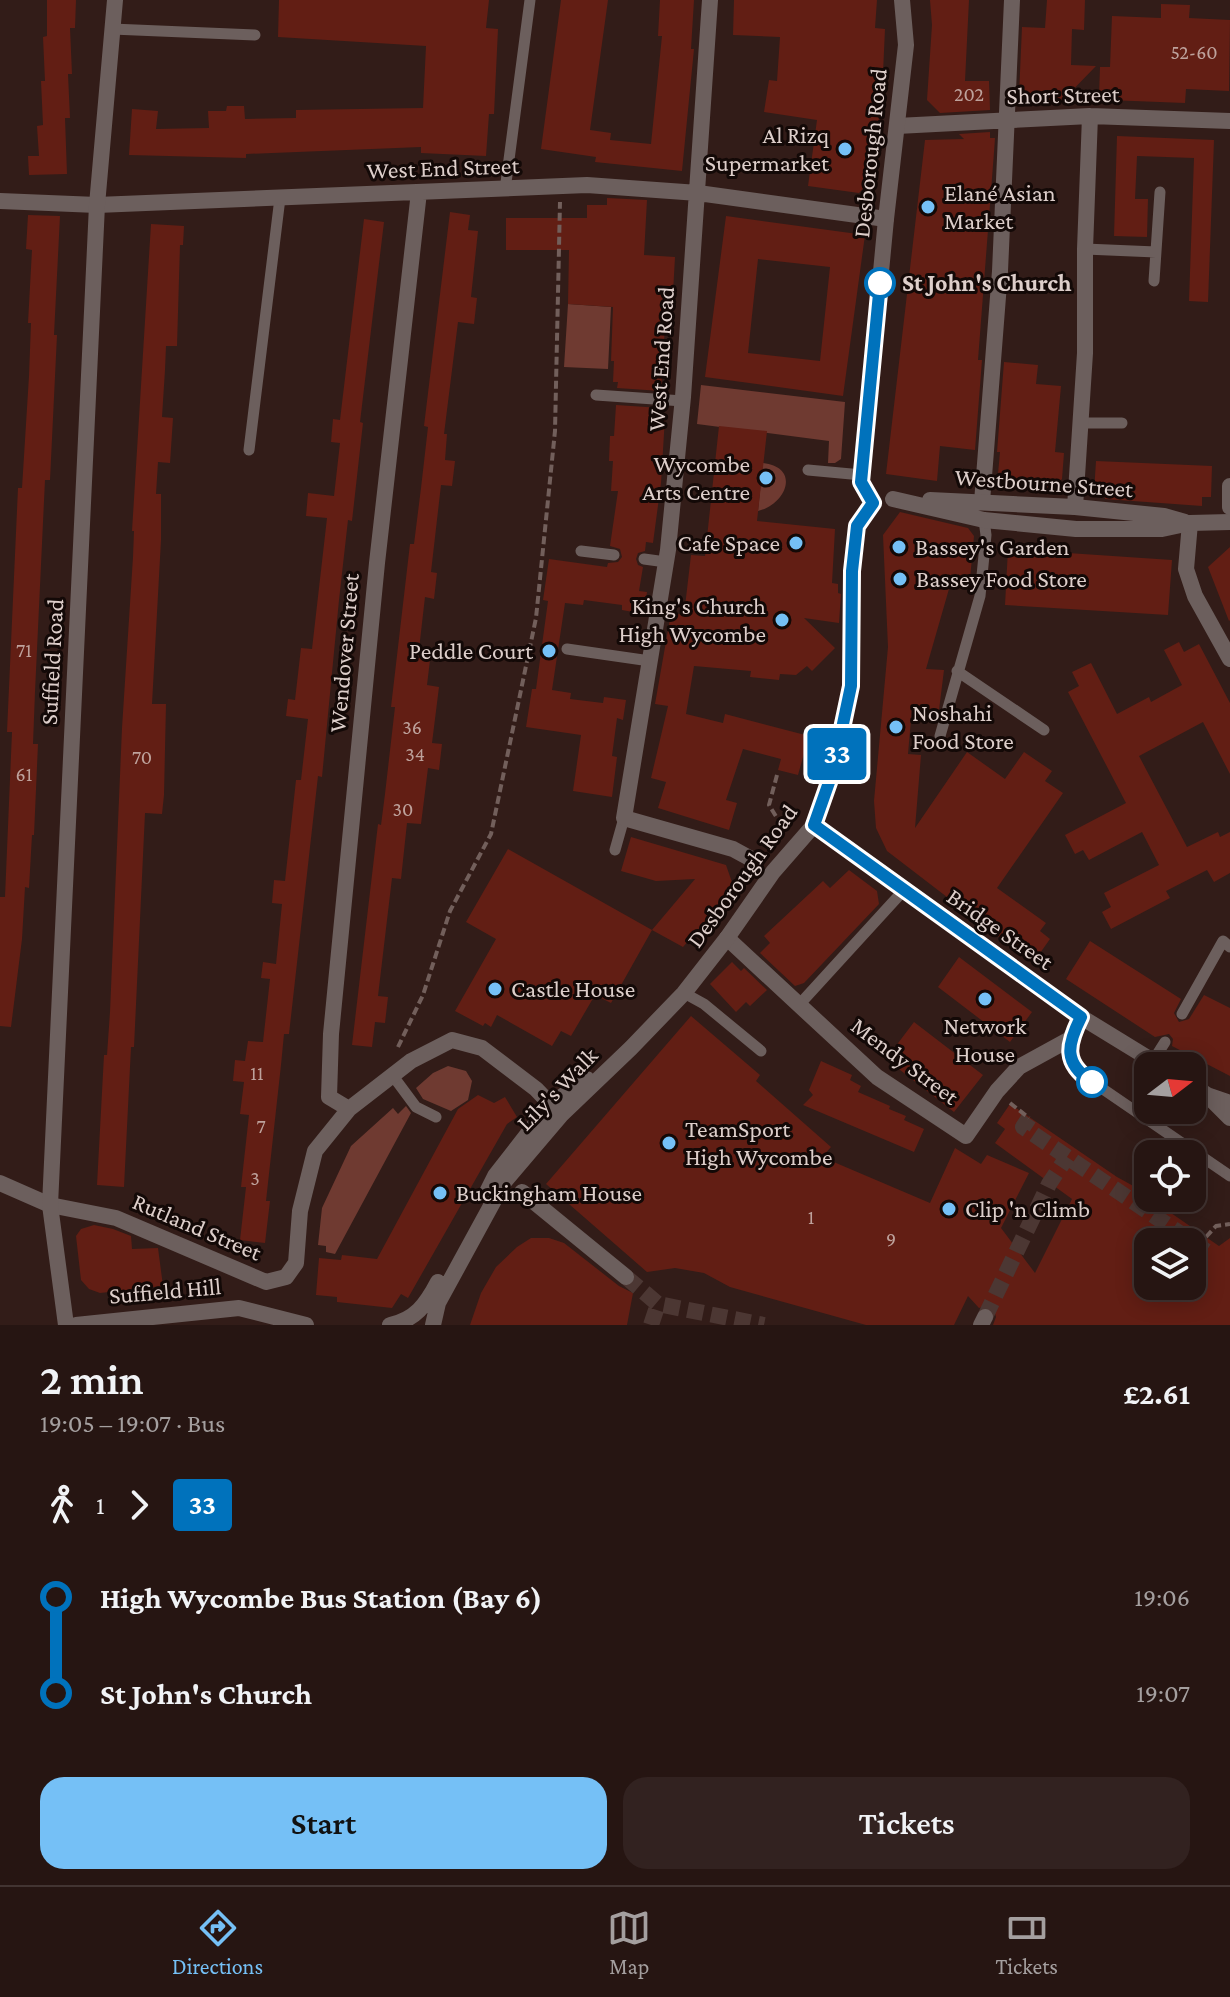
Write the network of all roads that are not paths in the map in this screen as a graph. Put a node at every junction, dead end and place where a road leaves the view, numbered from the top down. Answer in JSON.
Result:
{"nodes":[{"id":1,"x":115,"y":0,"type":"edge"},
{"id":2,"x":530,"y":0,"type":"edge"},
{"id":3,"x":710,"y":0,"type":"edge"},
{"id":4,"x":902,"y":0,"type":"edge"},
{"id":5,"x":1012,"y":0,"type":"edge"},
{"id":6,"x":112,"y":29,"type":"junction"},
{"id":7,"x":255,"y":35,"type":"dead end"},
{"id":8,"x":1090,"y":116,"type":"junction"},
{"id":9,"x":1006,"y":119,"type":"junction"},
{"id":10,"x":1230,"y":121,"type":"edge"},
{"id":11,"x":897,"y":126,"type":"junction"},
{"id":12,"x":505,"y":190,"type":"junction"},
{"id":13,"x":419,"y":192,"type":"junction"},
{"id":14,"x":1160,"y":192,"type":"dead end"},
{"id":15,"x":698,"y":193,"type":"junction"},
{"id":16,"x":280,"y":198,"type":"junction"},
{"id":17,"x":0,"y":201,"type":"edge"},
{"id":18,"x":97,"y":205,"type":"junction"},
{"id":19,"x":886,"y":219,"type":"junction"},
{"id":20,"x":1085,"y":249,"type":"junction"},
{"id":21,"x":1156,"y":252,"type":"junction"},
{"id":22,"x":1154,"y":281,"type":"dead end"},
{"id":23,"x":596,"y":395,"type":"dead end"},
{"id":24,"x":683,"y":401,"type":"junction"},
{"id":25,"x":1080,"y":423,"type":"junction"},
{"id":26,"x":1122,"y":423,"type":"dead end"},
{"id":27,"x":249,"y":450,"type":"dead end"},
{"id":28,"x":808,"y":470,"type":"dead end"},
{"id":29,"x":862,"y":475,"type":"junction"},
{"id":30,"x":1230,"y":486,"type":"edge"},
{"id":31,"x":893,"y":499,"type":"junction"},
{"id":32,"x":982,"y":502,"type":"junction"},
{"id":33,"x":873,"y":503,"type":"junction"},
{"id":34,"x":1075,"y":507,"type":"junction"},
{"id":35,"x":1230,"y":507,"type":"edge"},
{"id":36,"x":984,"y":520,"type":"junction"},
{"id":37,"x":1230,"y":522,"type":"edge"},
{"id":38,"x":1190,"y":523,"type":"junction"},
{"id":39,"x":581,"y":551,"type":"dead end"},
{"id":40,"x":614,"y":555,"type":"dead end"},
{"id":41,"x":644,"y":559,"type":"dead end"},
{"id":42,"x":666,"y":562,"type":"junction"},
{"id":43,"x":567,"y":649,"type":"dead end"},
{"id":44,"x":1230,"y":659,"type":"edge"},
{"id":45,"x":650,"y":661,"type":"junction"},
{"id":46,"x":957,"y":671,"type":"junction"},
{"id":47,"x":1044,"y":730,"type":"dead end"},
{"id":48,"x":940,"y":736,"type":"dead end"},
{"id":49,"x":624,"y":818,"type":"junction"},
{"id":50,"x":814,"y":825,"type":"junction"},
{"id":51,"x":615,"y":850,"type":"dead end"},
{"id":52,"x":755,"y":861,"type":"dead end"},
{"id":53,"x":904,"y":890,"type":"junction"},
{"id":54,"x":727,"y":938,"type":"junction"},
{"id":55,"x":1230,"y":947,"type":"edge"},
{"id":56,"x":684,"y":993,"type":"junction"},
{"id":57,"x":798,"y":1006,"type":"junction"},
{"id":58,"x":1182,"y":1014,"type":"dead end"},
{"id":59,"x":1081,"y":1017,"type":"junction"},
{"id":60,"x":1070,"y":1039,"type":"junction"},
{"id":61,"x":1165,"y":1042,"type":"dead end"},
{"id":62,"x":631,"y":1048,"type":"joint"},
{"id":63,"x":761,"y":1051,"type":"dead end"},
{"id":64,"x":1138,"y":1052,"type":"edge"},
{"id":65,"x":1161,"y":1052,"type":"edge"},
{"id":66,"x":394,"y":1074,"type":"junction"},
{"id":67,"x":1207,"y":1095,"type":"joint"},
{"id":68,"x":1230,"y":1103,"type":"edge"},
{"id":69,"x":349,"y":1109,"type":"junction"},
{"id":70,"x":556,"y":1110,"type":"junction"},
{"id":71,"x":436,"y":1117,"type":"dead end"},
{"id":72,"x":1230,"y":1118,"type":"edge"},
{"id":73,"x":1230,"y":1176,"type":"edge"},
{"id":74,"x":0,"y":1183,"type":"edge"},
{"id":75,"x":522,"y":1192,"type":"dead end"},
{"id":76,"x":50,"y":1205,"type":"junction"},
{"id":77,"x":626,"y":1277,"type":"tunnel mouth"},
{"id":78,"x":434,"y":1300,"type":"junction"},
{"id":79,"x":66,"y":1325,"type":"edge"},
{"id":80,"x":76,"y":1325,"type":"edge"},
{"id":81,"x":306,"y":1325,"type":"edge"},
{"id":82,"x":390,"y":1325,"type":"edge"},
{"id":83,"x":412,"y":1325,"type":"edge"},
{"id":84,"x":433,"y":1325,"type":"edge"}],
"edges":[{"from":1,"to":6,"type":"street","name":"Suffield Road"},
{"from":2,"to":12,"type":"lane"},
{"from":3,"to":15,"type":"street","name":"West End Road"},
{"from":4,"to":11,"type":"street","name":"Desborough Road"},
{"from":5,"to":9,"type":"street"},
{"from":6,"to":7,"type":"lane"},
{"from":6,"to":18,"type":"street","name":"Suffield Road"},
{"from":8,"to":9,"type":"street","name":"Short Street"},
{"from":8,"to":10,"type":"street","name":"Short Street"},
{"from":8,"to":20,"type":"street"},
{"from":9,"to":11,"type":"street","name":"Short Street"},
{"from":9,"to":32,"type":"street"},
{"from":11,"to":19,"type":"street","name":"Desborough Road"},
{"from":12,"to":13,"type":"street","name":"West End Street"},
{"from":12,"to":15,"type":"street","name":"West End Street"},
{"from":13,"to":16,"type":"street","name":"West End Street"},
{"from":13,"to":69,"type":"street","name":"Wendover Street"},
{"from":14,"to":21,"type":"lane"},
{"from":15,"to":19,"type":"street","name":"West End Street"},
{"from":15,"to":24,"type":"street","name":"West End Road"},
{"from":16,"to":18,"type":"street","name":"West End Street"},
{"from":16,"to":27,"type":"lane"},
{"from":17,"to":18,"type":"street","name":"West End Street"},
{"from":18,"to":76,"type":"street","name":"Suffield Road"},
{"from":19,"to":29,"type":"street","name":"Desborough Road"},
{"from":20,"to":21,"type":"lane"},
{"from":20,"to":25,"type":"street"},
{"from":21,"to":22,"type":"lane"},
{"from":23,"to":24,"type":"lane"},
{"from":24,"to":42,"type":"street","name":"West End Road"},
{"from":25,"to":26,"type":"lane"},
{"from":25,"to":34,"type":"street"},
{"from":28,"to":29,"type":"lane"},
{"from":29,"to":33,"type":"street","name":"Desborough Road"},
{"from":30,"to":35,"type":"street"},
{"from":31,"to":32,"type":"street","name":"Westbourne Street"},
{"from":31,"to":33,"type":"street","name":"Westbourne Street"},
{"from":31,"to":36,"type":"street","name":"Westbourne Street"},
{"from":32,"to":34,"type":"street","name":"Westbourne Street"},
{"from":33,"to":50,"type":"street","name":"Desborough Road"},
{"from":34,"to":38,"type":"street","name":"Westbourne Street"},
{"from":36,"to":38,"type":"street","name":"Westbourne Street"},
{"from":36,"to":46,"type":"lane"},
{"from":37,"to":38,"type":"street","name":"Westbourne Street"},
{"from":38,"to":44,"type":"street"},
{"from":39,"to":40,"type":"lane"},
{"from":41,"to":42,"type":"lane"},
{"from":42,"to":45,"type":"street","name":"West End Road"},
{"from":43,"to":45,"type":"lane"},
{"from":45,"to":49,"type":"street","name":"West End Road"},
{"from":46,"to":47,"type":"lane"},
{"from":46,"to":48,"type":"lane"},
{"from":49,"to":51,"type":"lane"},
{"from":49,"to":52,"type":"street"},
{"from":50,"to":53,"type":"street","name":"Bridge Street"},
{"from":50,"to":54,"type":"street","name":"Desborough Road"},
{"from":53,"to":57,"type":"lane"},
{"from":53,"to":59,"type":"street","name":"Bridge Street"},
{"from":54,"to":56,"type":"street","name":"Desborough Road"},
{"from":54,"to":57,"type":"street","name":"Mendy Street"},
{"from":55,"to":58,"type":"lane"},
{"from":56,"to":62,"type":"street","name":"Desborough Road"},
{"from":56,"to":63,"type":"lane"},
{"from":57,"to":60,"type":"street","name":"Mendy Street"},
{"from":59,"to":60,"type":"street"},
{"from":59,"to":64,"type":"street","name":"Bridge Street"},
{"from":60,"to":73,"type":"lane"},
{"from":61,"to":65,"type":"lane"},
{"from":62,"to":70,"type":"street","name":"Lily's Walk"},
{"from":66,"to":69,"type":"street","name":"Rutland Street"},
{"from":66,"to":70,"type":"street","name":"Rutland Street"},
{"from":66,"to":71,"type":"lane"},
{"from":67,"to":68,"type":"street"},
{"from":67,"to":72,"type":"street"},
{"from":69,"to":76,"type":"street","name":"Rutland Street"},
{"from":70,"to":78,"type":"street","name":"Lily's Walk"},
{"from":74,"to":76,"type":"street","name":"Rutland Street"},
{"from":75,"to":77,"type":"street"},
{"from":76,"to":79,"type":"street","name":"Suffield Road"},
{"from":78,"to":82,"type":"street"},
{"from":78,"to":83,"type":"street"},
{"from":78,"to":84,"type":"street","name":"Lily's Walk"},
{"from":80,"to":81,"type":"street","name":"Suffield Hill"}]}
